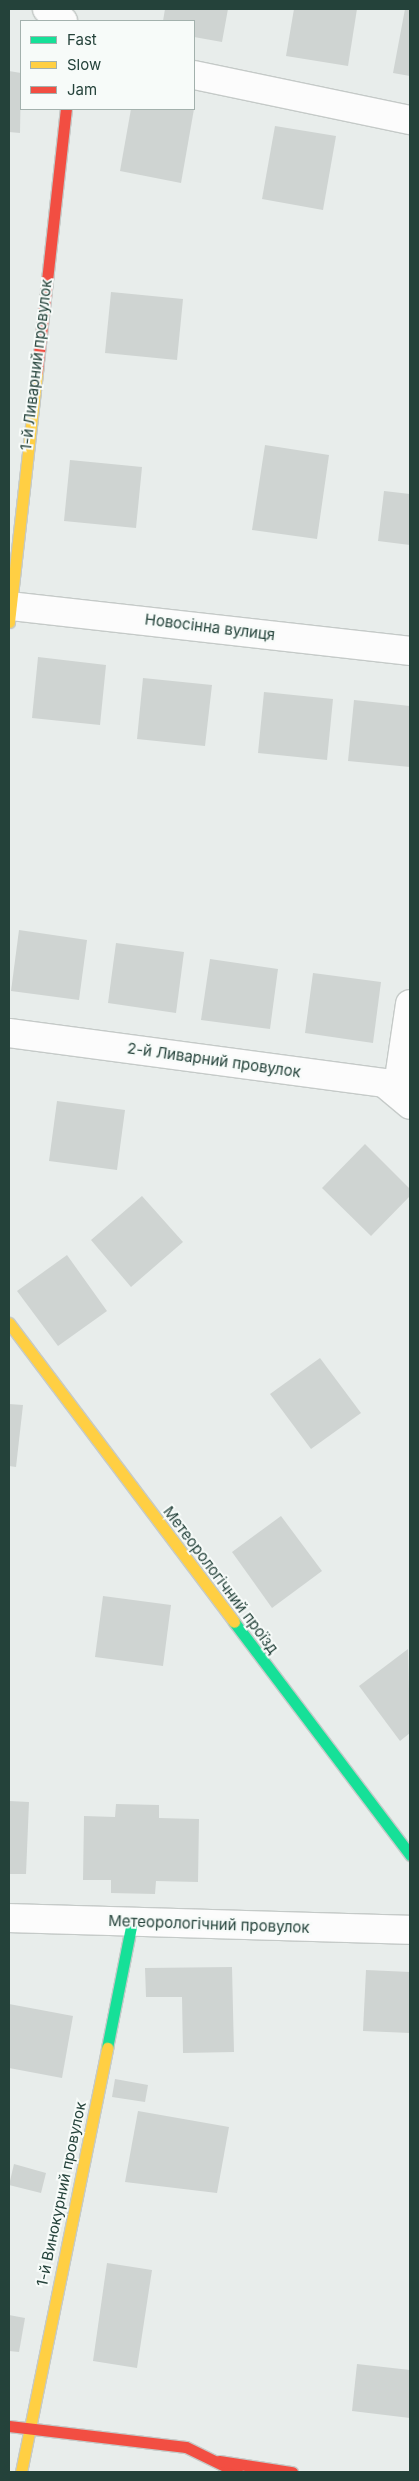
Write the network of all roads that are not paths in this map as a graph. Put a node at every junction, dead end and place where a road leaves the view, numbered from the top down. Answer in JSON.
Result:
{"nodes":[{"id":1,"x":47,"y":9,"type":"edge"},
{"id":2,"x":62,"y":20,"type":"edge"},
{"id":3,"x":195,"y":75,"type":"edge"},
{"id":4,"x":66,"y":110,"type":"edge"},
{"id":5,"x":410,"y":120,"type":"edge"},
{"id":6,"x":9,"y":611,"type":"edge"},
{"id":7,"x":410,"y":651,"type":"edge"},
{"id":8,"x":410,"y":1004,"type":"edge"},
{"id":9,"x":9,"y":1033,"type":"edge"},
{"id":10,"x":404,"y":1099,"type":"edge"},
{"id":11,"x":9,"y":1323,"type":"edge"},
{"id":12,"x":410,"y":1855,"type":"edge"},
{"id":13,"x":9,"y":1918,"type":"edge"},
{"id":14,"x":132,"y":1922,"type":"junction"},
{"id":15,"x":410,"y":1930,"type":"edge"},
{"id":16,"x":9,"y":2426,"type":"edge"},
{"id":17,"x":28,"y":2428,"type":"junction"},
{"id":18,"x":217,"y":2461,"type":"junction"},
{"id":19,"x":21,"y":2472,"type":"edge"},
{"id":20,"x":237,"y":2472,"type":"edge"},
{"id":21,"x":292,"y":2472,"type":"edge"}],
"edges":[{"from":1,"to":2,"type":"street"},
{"from":3,"to":5,"type":"street"},
{"from":4,"to":6,"type":"street","name":"1-й Ливарний провулок"},
{"from":6,"to":7,"type":"street","name":"Новосінна вулиця"},
{"from":8,"to":10,"type":"street"},
{"from":9,"to":10,"type":"street","name":"2-й Ливарний провулок"},
{"from":11,"to":12,"type":"street","name":"Метеорологічний проїзд"},
{"from":13,"to":14,"type":"street","name":"Метеорологічний провулок"},
{"from":14,"to":15,"type":"street","name":"Метеорологічний провулок"},
{"from":14,"to":17,"type":"street","name":"1-й Винокурний провулок"},
{"from":16,"to":17,"type":"street"},
{"from":17,"to":18,"type":"street"},
{"from":17,"to":19,"type":"street","name":"1-й Винокурний провулок"},
{"from":18,"to":20,"type":"street"},
{"from":18,"to":21,"type":"street"}]}
